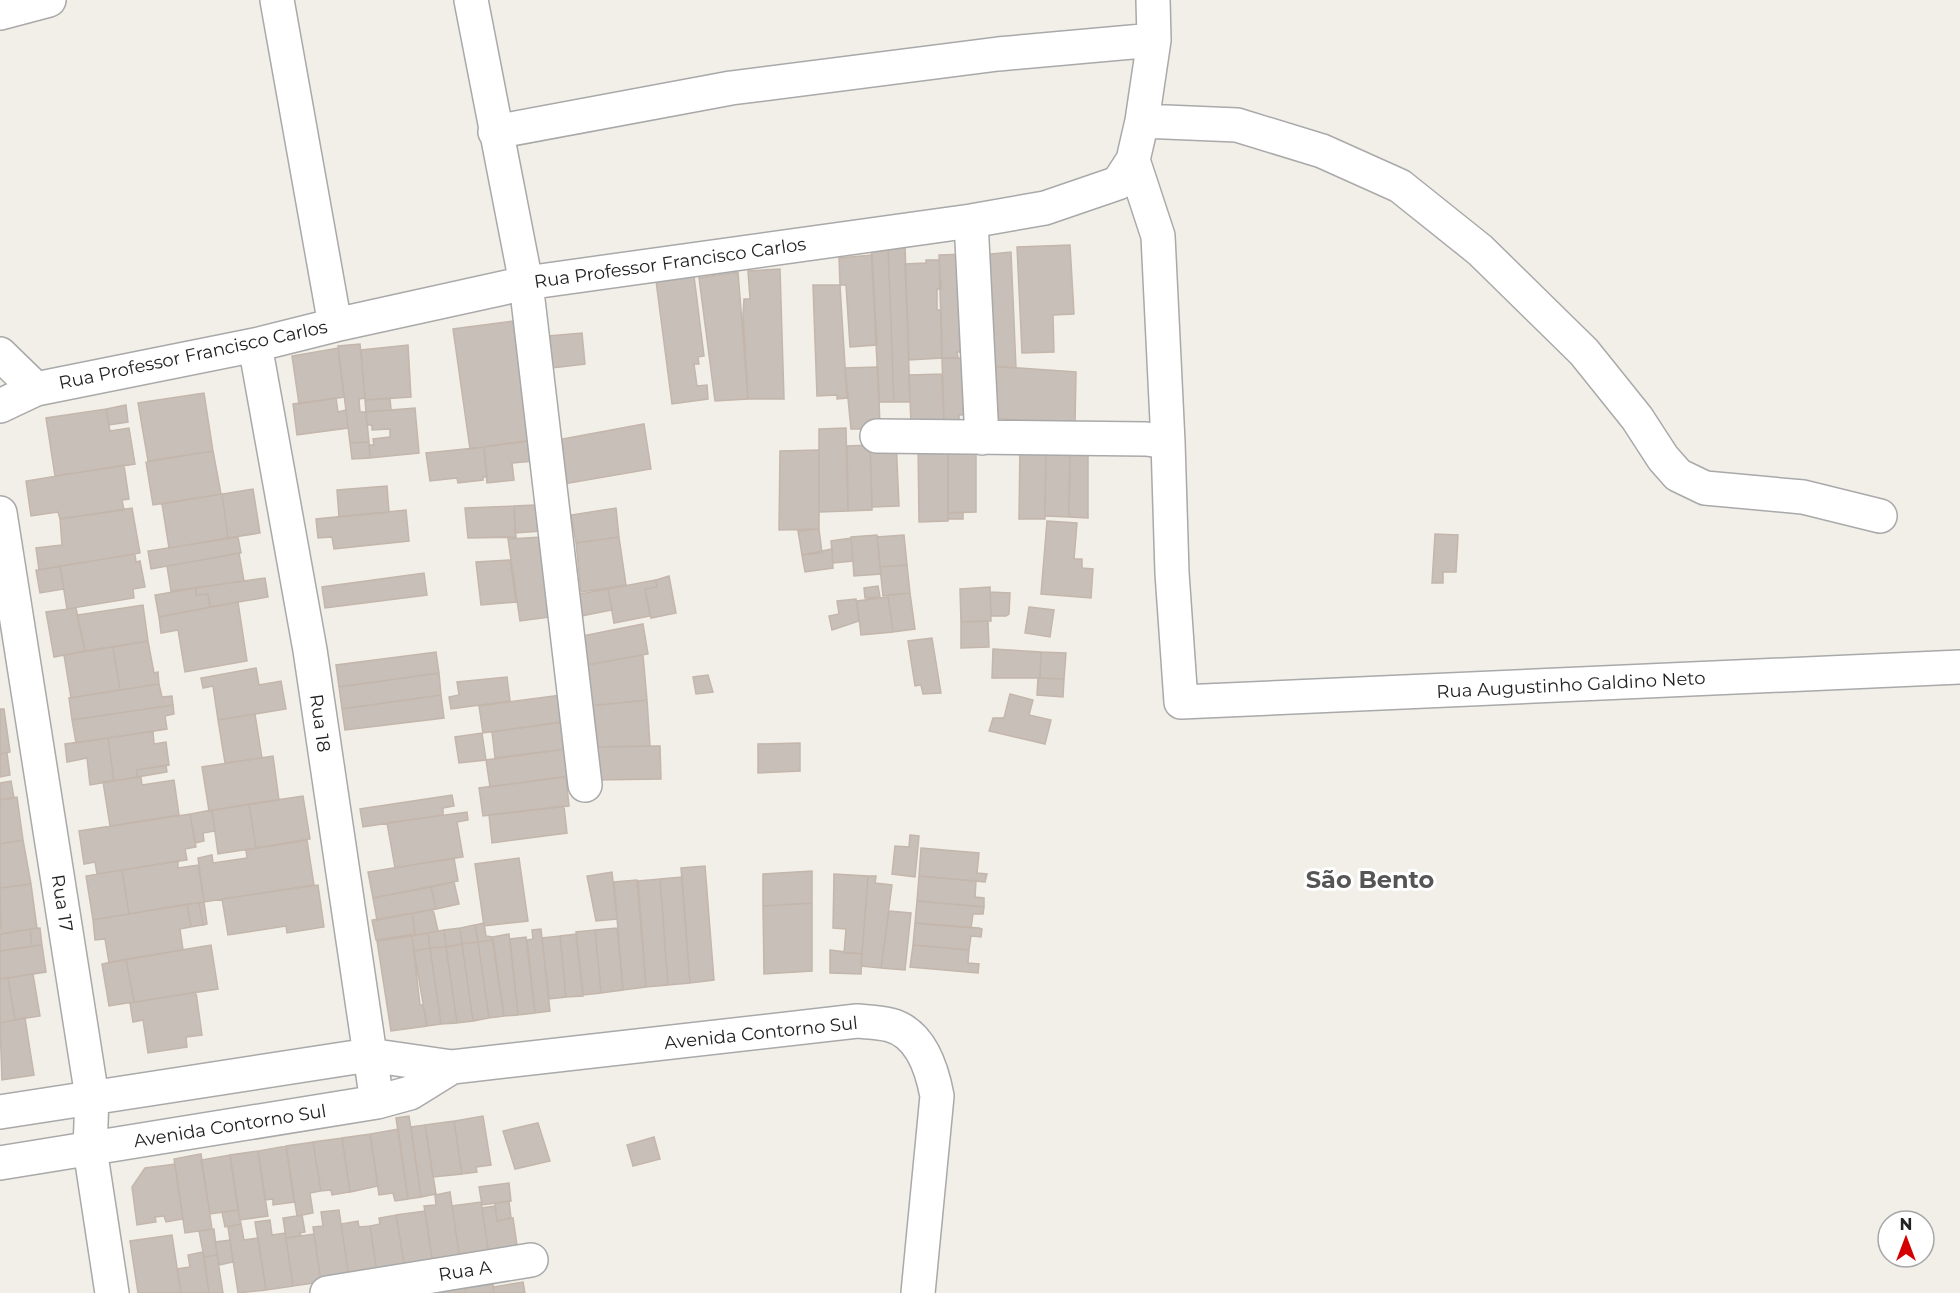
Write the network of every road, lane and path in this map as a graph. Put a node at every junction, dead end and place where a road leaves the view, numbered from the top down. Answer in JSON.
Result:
{"nodes":[{"id":1,"x":49,"y":0,"type":"edge"},
{"id":2,"x":278,"y":0,"type":"edge"},
{"id":3,"x":471,"y":0,"type":"edge"},
{"id":4,"x":1153,"y":0,"type":"edge"},
{"id":5,"x":0,"y":13,"type":"edge"},
{"id":6,"x":1154,"y":40,"type":"junction"},
{"id":7,"x":1142,"y":120,"type":"junction"},
{"id":8,"x":495,"y":132,"type":"junction"},
{"id":9,"x":1133,"y":160,"type":"junction"},
{"id":10,"x":971,"y":221,"type":"junction"},
{"id":11,"x":526,"y":283,"type":"junction"},
{"id":12,"x":335,"y":325,"type":"junction"},
{"id":13,"x":255,"y":345,"type":"junction"},
{"id":14,"x":0,"y":354,"type":"edge"},
{"id":15,"x":36,"y":389,"type":"junction"},
{"id":16,"x":0,"y":406,"type":"edge"},
{"id":17,"x":877,"y":435,"type":"dead end"},
{"id":18,"x":982,"y":438,"type":"junction"},
{"id":19,"x":1168,"y":442,"type":"junction"},
{"id":20,"x":0,"y":513,"type":"edge"},
{"id":21,"x":1880,"y":516,"type":"dead end"},
{"id":22,"x":1960,"y":667,"type":"edge"},
{"id":23,"x":585,"y":785,"type":"dead end"},
{"id":24,"x":369,"y":1055,"type":"junction"},
{"id":25,"x":452,"y":1067,"type":"junction"},
{"id":26,"x":92,"y":1097,"type":"junction"},
{"id":27,"x":377,"y":1102,"type":"junction"},
{"id":28,"x":0,"y":1112,"type":"edge"},
{"id":29,"x":90,"y":1149,"type":"junction"},
{"id":30,"x":0,"y":1163,"type":"edge"},
{"id":31,"x":531,"y":1260,"type":"dead end"},
{"id":32,"x":112,"y":1293,"type":"edge"},
{"id":33,"x":327,"y":1293,"type":"edge"},
{"id":34,"x":918,"y":1293,"type":"edge"}],
"edges":[{"from":1,"to":5,"type":"street"},
{"from":2,"to":12,"type":"street"},
{"from":3,"to":8,"type":"street"},
{"from":4,"to":6,"type":"street","name":"Rua Professor Francisco Carlos"},
{"from":6,"to":7,"type":"street","name":"Rua Professor Francisco Carlos"},
{"from":6,"to":8,"type":"street"},
{"from":7,"to":9,"type":"street","name":"Rua Professor Francisco Carlos"},
{"from":7,"to":21,"type":"street"},
{"from":8,"to":11,"type":"street"},
{"from":9,"to":10,"type":"street","name":"Rua Professor Francisco Carlos"},
{"from":9,"to":19,"type":"street"},
{"from":10,"to":11,"type":"street","name":"Rua Professor Francisco Carlos"},
{"from":10,"to":18,"type":"street"},
{"from":11,"to":12,"type":"street","name":"Rua Professor Francisco Carlos"},
{"from":11,"to":23,"type":"street"},
{"from":12,"to":13,"type":"street","name":"Rua Professor Francisco Carlos"},
{"from":13,"to":15,"type":"street","name":"Rua Professor Francisco Carlos"},
{"from":13,"to":24,"type":"street","name":"Rua 18"},
{"from":14,"to":15,"type":"street"},
{"from":15,"to":16,"type":"street"},
{"from":17,"to":18,"type":"street"},
{"from":18,"to":19,"type":"street"},
{"from":19,"to":22,"type":"street","name":"Rua Augustinho Galdino Neto"},
{"from":20,"to":26,"type":"street","name":"Rua 17"},
{"from":24,"to":25,"type":"street","name":"Avenida Contorno Sul"},
{"from":24,"to":26,"type":"street","name":"Avenida Contorno Sul"},
{"from":24,"to":27,"type":"street","name":"Rua 18"},
{"from":25,"to":27,"type":"street","name":"Avenida Contorno Sul"},
{"from":25,"to":34,"type":"street","name":"Avenida Contorno Sul"},
{"from":26,"to":28,"type":"street","name":"Avenida Contorno Sul"},
{"from":26,"to":29,"type":"street","name":"Rua 17"},
{"from":27,"to":29,"type":"street","name":"Avenida Contorno Sul"},
{"from":29,"to":30,"type":"street","name":"Avenida Contorno Sul"},
{"from":29,"to":32,"type":"street","name":"Rua 17"},
{"from":31,"to":33,"type":"street","name":"Rua A"}]}
